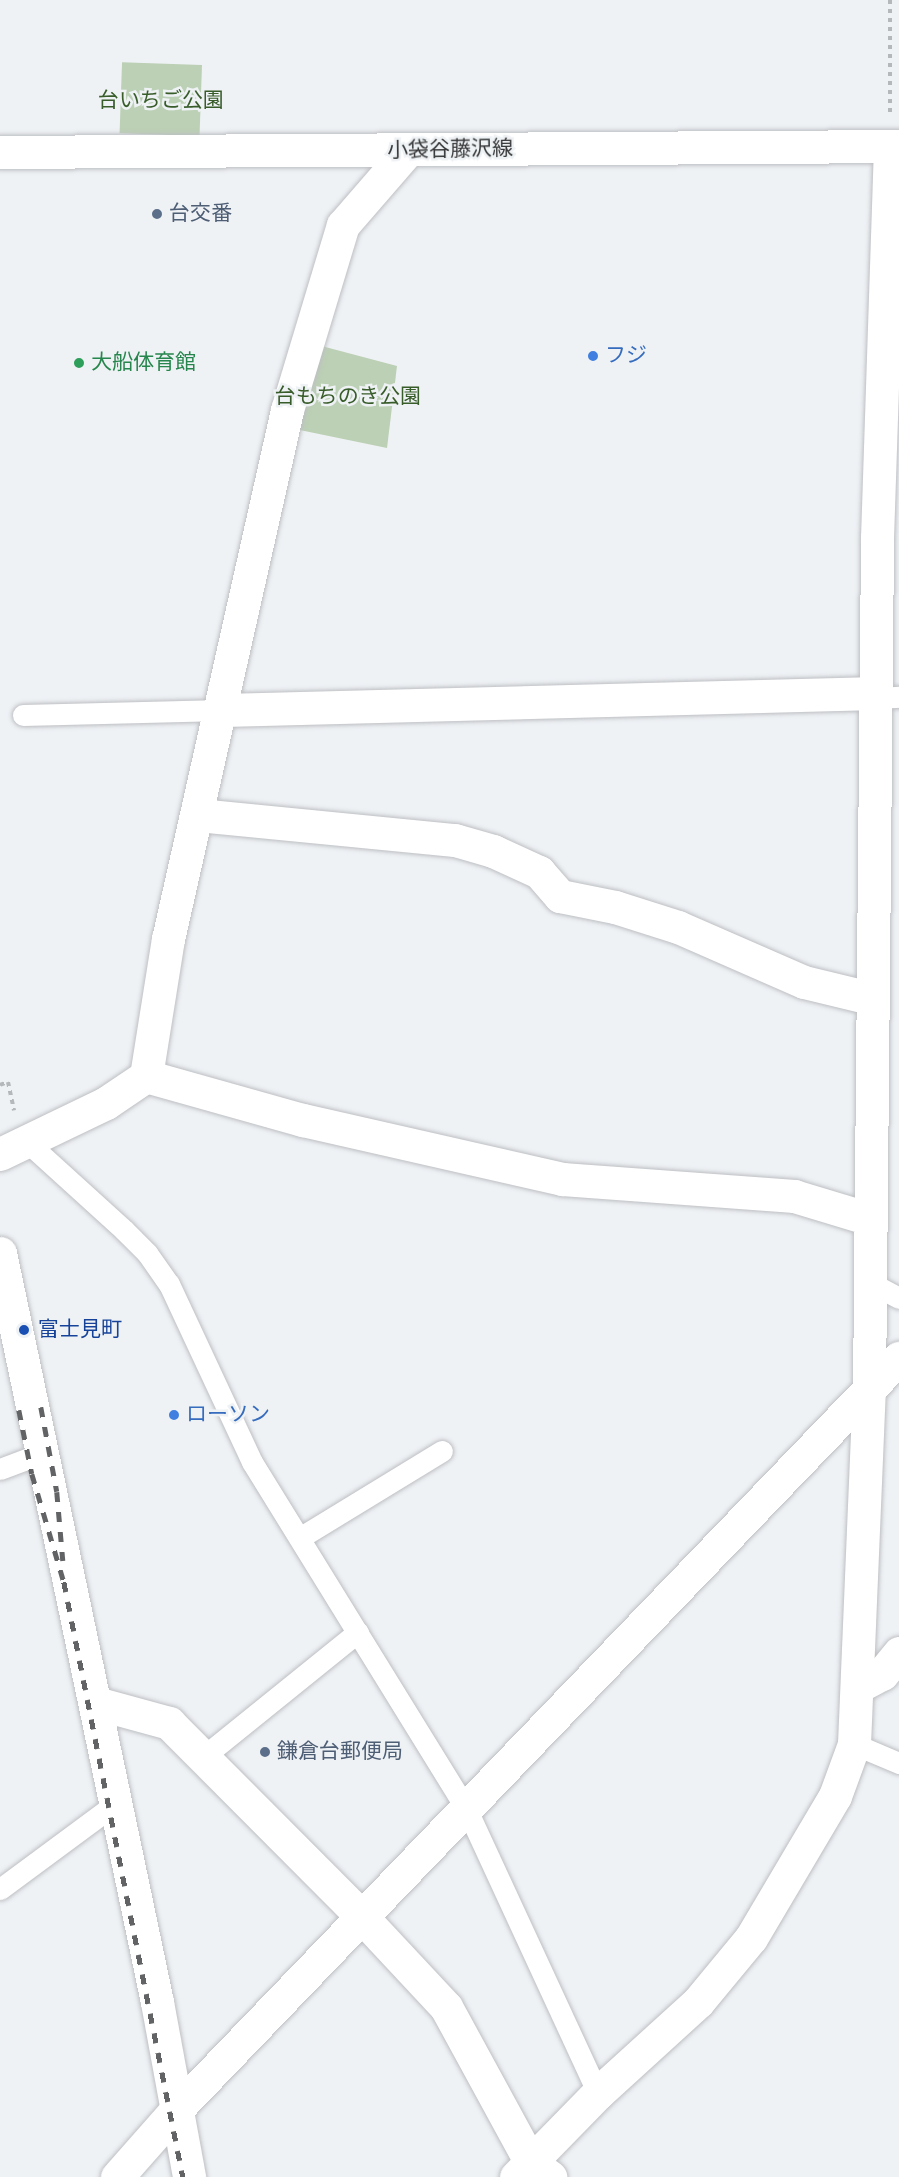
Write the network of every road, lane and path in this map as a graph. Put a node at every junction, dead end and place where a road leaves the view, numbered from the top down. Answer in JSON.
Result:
{"nodes":[{"id":1,"x":890,"y":0,"type":"edge"},
{"id":2,"x":895,"y":146,"type":"edge"},
{"id":3,"x":408,"y":150,"type":"junction"},
{"id":4,"x":0,"y":152,"type":"edge"},
{"id":5,"x":884,"y":696,"type":"edge"},
{"id":6,"x":223,"y":710,"type":"junction"},
{"id":7,"x":23,"y":714,"type":"dead end"},
{"id":8,"x":198,"y":815,"type":"junction"},
{"id":9,"x":870,"y":998,"type":"junction"},
{"id":10,"x":146,"y":1076,"type":"junction"},
{"id":11,"x":0,"y":1085,"type":"edge"},
{"id":12,"x":12,"y":1096,"type":"dead end"},
{"id":13,"x":13,"y":1148,"type":"edge"},
{"id":14,"x":867,"y":1218,"type":"junction"},
{"id":15,"x":0,"y":1252,"type":"edge"},
{"id":16,"x":867,"y":1281,"type":"junction"},
{"id":17,"x":899,"y":1298,"type":"edge"},
{"id":18,"x":899,"y":1358,"type":"edge"},
{"id":19,"x":868,"y":1392,"type":"junction"},
{"id":20,"x":442,"y":1451,"type":"dead end"},
{"id":21,"x":40,"y":1454,"type":"junction"},
{"id":22,"x":0,"y":1468,"type":"edge"},
{"id":23,"x":301,"y":1537,"type":"junction"},
{"id":24,"x":358,"y":1632,"type":"junction"},
{"id":25,"x":899,"y":1653,"type":"edge"},
{"id":26,"x":859,"y":1686,"type":"junction"},
{"id":27,"x":96,"y":1703,"type":"junction"},
{"id":28,"x":854,"y":1744,"type":"junction"},
{"id":29,"x":203,"y":1757,"type":"junction"},
{"id":30,"x":899,"y":1763,"type":"edge"},
{"id":31,"x":115,"y":1804,"type":"junction"},
{"id":32,"x":466,"y":1810,"type":"junction"},
{"id":33,"x":0,"y":1889,"type":"edge"},
{"id":34,"x":362,"y":1917,"type":"junction"},
{"id":35,"x":598,"y":2093,"type":"junction"},
{"id":36,"x":177,"y":2109,"type":"junction"},
{"id":37,"x":532,"y":2172,"type":"edge"},
{"id":38,"x":117,"y":2177,"type":"edge"},
{"id":39,"x":189,"y":2177,"type":"edge"}],
"edges":[{"from":1,"to":2,"type":"path"},
{"from":2,"to":3,"type":"street","name":"小袋谷藤沢線"},
{"from":2,"to":5,"type":"street"},
{"from":3,"to":4,"type":"street","name":"小袋谷藤沢線"},
{"from":3,"to":6,"type":"street"},
{"from":5,"to":6,"type":"street"},
{"from":5,"to":9,"type":"street"},
{"from":6,"to":7,"type":"lane"},
{"from":6,"to":8,"type":"street"},
{"from":8,"to":9,"type":"street"},
{"from":8,"to":10,"type":"street"},
{"from":9,"to":14,"type":"street"},
{"from":10,"to":13,"type":"street"},
{"from":10,"to":14,"type":"street"},
{"from":11,"to":12,"type":"path"},
{"from":13,"to":23,"type":"lane"},
{"from":14,"to":16,"type":"street"},
{"from":15,"to":21,"type":"street"},
{"from":16,"to":17,"type":"lane"},
{"from":16,"to":19,"type":"street"},
{"from":18,"to":19,"type":"street"},
{"from":19,"to":26,"type":"street"},
{"from":19,"to":32,"type":"street"},
{"from":20,"to":23,"type":"lane"},
{"from":21,"to":22,"type":"lane"},
{"from":21,"to":27,"type":"street"},
{"from":23,"to":24,"type":"lane"},
{"from":24,"to":29,"type":"lane"},
{"from":24,"to":32,"type":"lane"},
{"from":25,"to":26,"type":"street"},
{"from":26,"to":28,"type":"street"},
{"from":27,"to":29,"type":"street"},
{"from":27,"to":31,"type":"street"},
{"from":28,"to":30,"type":"lane"},
{"from":28,"to":35,"type":"street"},
{"from":29,"to":34,"type":"street"},
{"from":31,"to":33,"type":"lane"},
{"from":31,"to":36,"type":"street"},
{"from":32,"to":34,"type":"street"},
{"from":32,"to":35,"type":"lane"},
{"from":34,"to":36,"type":"street"},
{"from":34,"to":37,"type":"street"},
{"from":35,"to":37,"type":"street"},
{"from":36,"to":38,"type":"street"},
{"from":36,"to":39,"type":"street"}]}
